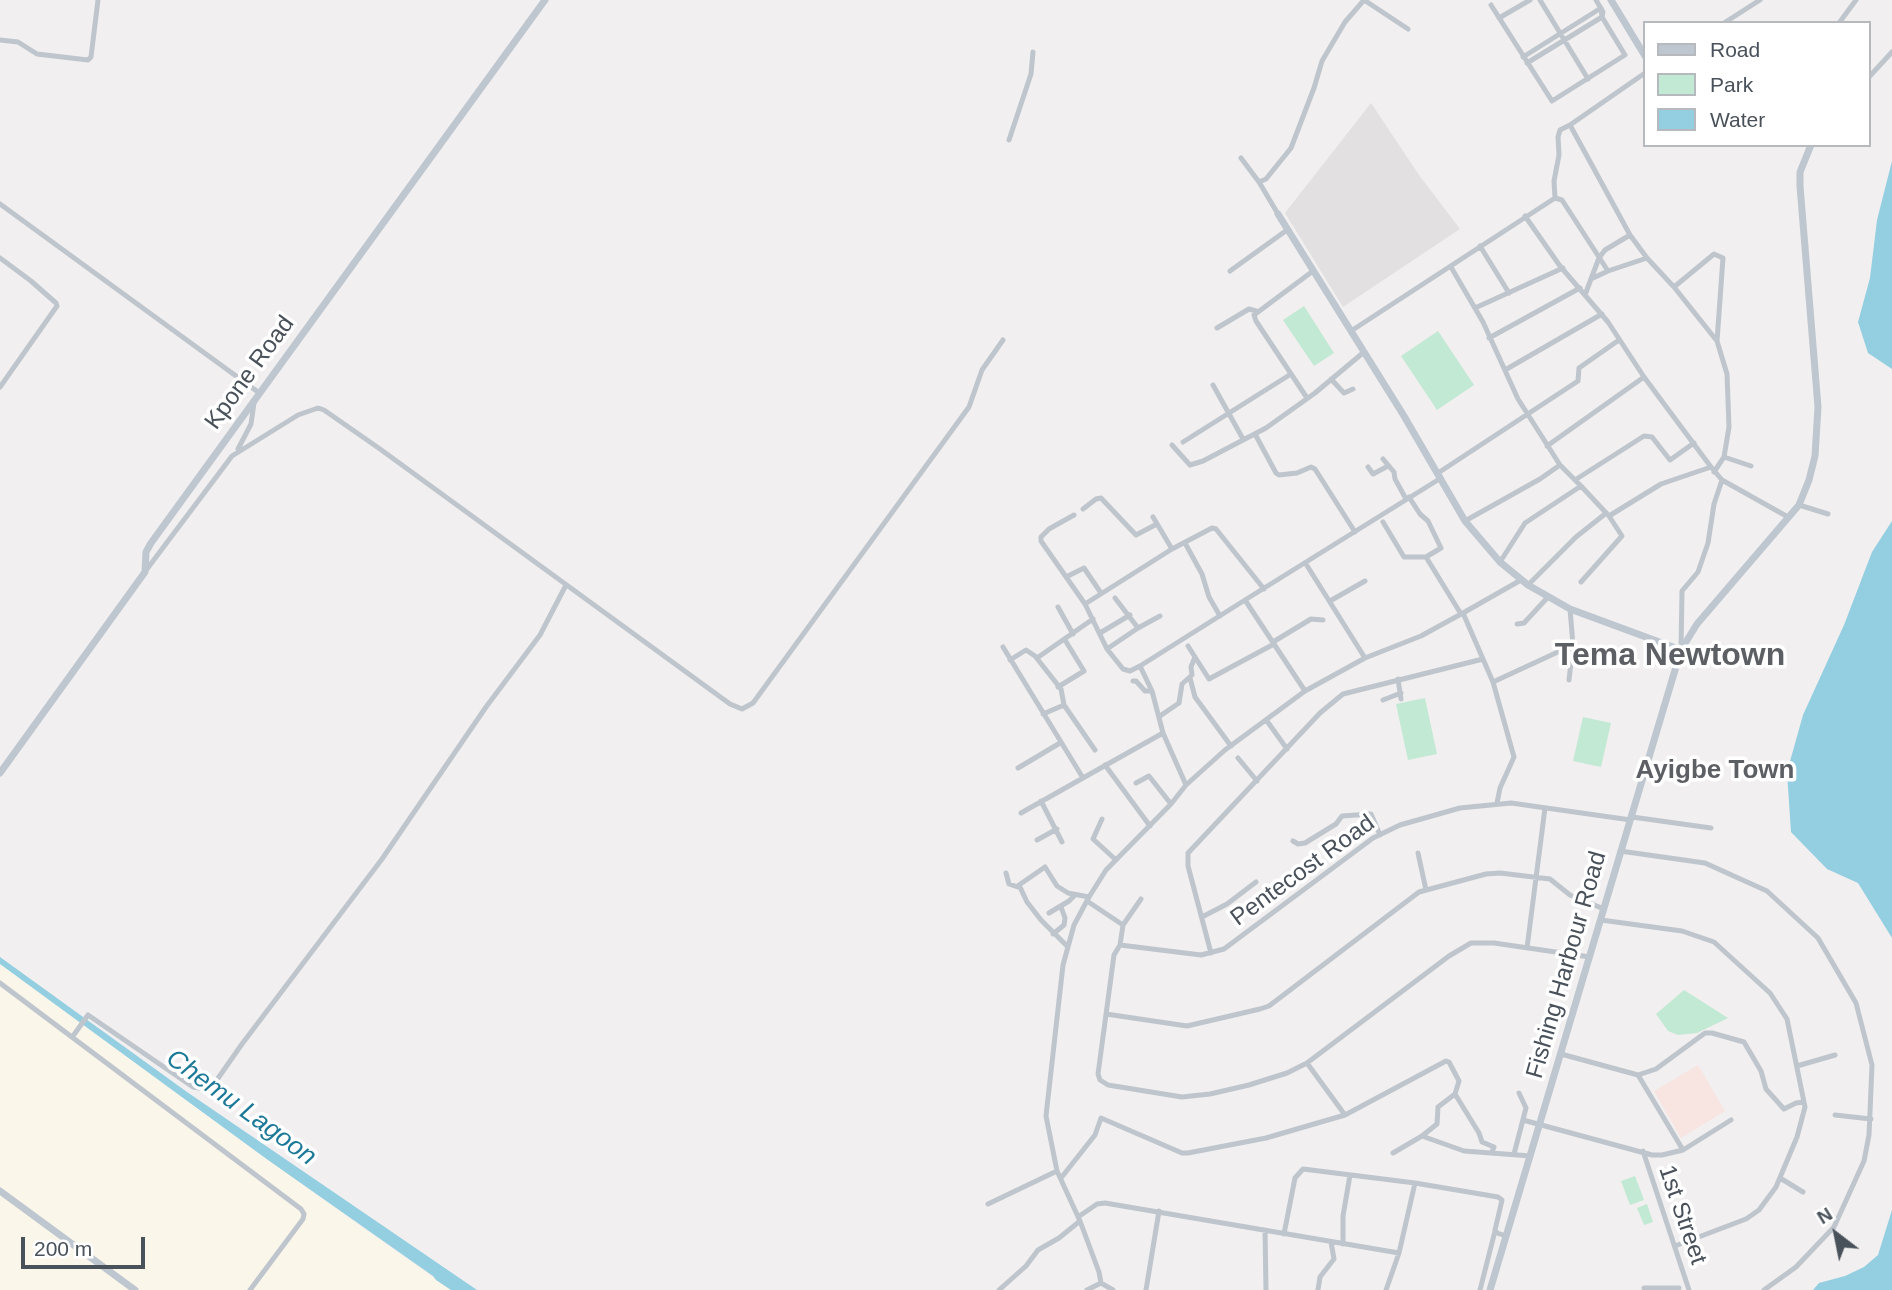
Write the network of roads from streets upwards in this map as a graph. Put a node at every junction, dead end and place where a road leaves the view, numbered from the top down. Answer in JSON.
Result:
{"nodes":[{"id":1,"x":98,"y":0,"type":"edge"},
{"id":2,"x":545,"y":0,"type":"edge"},
{"id":3,"x":1530,"y":0,"type":"edge"},
{"id":4,"x":1540,"y":0,"type":"edge"},
{"id":5,"x":1596,"y":0,"type":"edge"},
{"id":6,"x":1760,"y":0,"type":"edge"},
{"id":7,"x":1612,"y":2,"type":"edge"},
{"id":8,"x":1852,"y":2,"type":"edge"},
{"id":9,"x":1491,"y":5,"type":"dead end"},
{"id":10,"x":1602,"y":12,"type":"junction"},
{"id":11,"x":1499,"y":19,"type":"junction"},
{"id":12,"x":1727,"y":21,"type":"edge"},
{"id":13,"x":1840,"y":21,"type":"edge"},
{"id":14,"x":1408,"y":29,"type":"dead end"},
{"id":15,"x":1560,"y":34,"type":"junction"},
{"id":16,"x":0,"y":40,"type":"edge"},
{"id":17,"x":1564,"y":40,"type":"junction"},
{"id":18,"x":1032,"y":52,"type":"dead end"},
{"id":19,"x":1892,"y":52,"type":"edge"},
{"id":20,"x":1644,"y":54,"type":"edge"},
{"id":21,"x":1523,"y":57,"type":"junction"},
{"id":22,"x":1527,"y":63,"type":"junction"},
{"id":23,"x":1644,"y":74,"type":"edge"},
{"id":24,"x":1871,"y":76,"type":"edge"},
{"id":25,"x":1588,"y":79,"type":"junction"},
{"id":26,"x":1570,"y":125,"type":"junction"},
{"id":27,"x":1009,"y":140,"type":"dead end"},
{"id":28,"x":1810,"y":147,"type":"edge"},
{"id":29,"x":1241,"y":158,"type":"dead end"},
{"id":30,"x":1259,"y":182,"type":"junction"},
{"id":31,"x":1555,"y":198,"type":"junction"},
{"id":32,"x":0,"y":204,"type":"edge"},
{"id":33,"x":1278,"y":214,"type":"joint"},
{"id":34,"x":1525,"y":216,"type":"junction"},
{"id":35,"x":1287,"y":230,"type":"junction"},
{"id":36,"x":1630,"y":235,"type":"junction"},
{"id":37,"x":1480,"y":246,"type":"junction"},
{"id":38,"x":0,"y":258,"type":"edge"},
{"id":39,"x":1599,"y":258,"type":"junction"},
{"id":40,"x":1647,"y":258,"type":"junction"},
{"id":41,"x":1451,"y":267,"type":"junction"},
{"id":42,"x":1563,"y":268,"type":"junction"},
{"id":43,"x":1230,"y":271,"type":"dead end"},
{"id":44,"x":1313,"y":271,"type":"junction"},
{"id":45,"x":1608,"y":271,"type":"junction"},
{"id":46,"x":1591,"y":279,"type":"junction"},
{"id":47,"x":1674,"y":287,"type":"junction"},
{"id":48,"x":1580,"y":288,"type":"junction"},
{"id":49,"x":1509,"y":293,"type":"junction"},
{"id":50,"x":1585,"y":295,"type":"junction"},
{"id":51,"x":1475,"y":309,"type":"junction"},
{"id":52,"x":1256,"y":312,"type":"junction"},
{"id":53,"x":1602,"y":314,"type":"junction"},
{"id":54,"x":1217,"y":328,"type":"dead end"},
{"id":55,"x":1350,"y":331,"type":"junction"},
{"id":56,"x":1489,"y":338,"type":"junction"},
{"id":57,"x":1003,"y":340,"type":"dead end"},
{"id":58,"x":1619,"y":340,"type":"junction"},
{"id":59,"x":1717,"y":341,"type":"junction"},
{"id":60,"x":1363,"y":352,"type":"junction"},
{"id":61,"x":1505,"y":370,"type":"junction"},
{"id":62,"x":1291,"y":374,"type":"junction"},
{"id":63,"x":1644,"y":377,"type":"junction"},
{"id":64,"x":1331,"y":380,"type":"junction"},
{"id":65,"x":1213,"y":385,"type":"dead end"},
{"id":66,"x":0,"y":387,"type":"edge"},
{"id":67,"x":1353,"y":388,"type":"dead end"},
{"id":68,"x":258,"y":392,"type":"junction"},
{"id":69,"x":1307,"y":398,"type":"junction"},
{"id":70,"x":253,"y":399,"type":"junction"},
{"id":71,"x":1228,"y":413,"type":"junction"},
{"id":72,"x":1527,"y":413,"type":"junction"},
{"id":73,"x":1255,"y":434,"type":"junction"},
{"id":74,"x":1243,"y":439,"type":"junction"},
{"id":75,"x":1183,"y":442,"type":"dead end"},
{"id":76,"x":1694,"y":443,"type":"junction"},
{"id":77,"x":221,"y":444,"type":"junction"},
{"id":78,"x":1172,"y":445,"type":"dead end"},
{"id":79,"x":1547,"y":446,"type":"junction"},
{"id":80,"x":237,"y":452,"type":"junction"},
{"id":81,"x":1724,"y":457,"type":"junction"},
{"id":82,"x":1383,"y":459,"type":"dead end"},
{"id":83,"x":1560,"y":465,"type":"junction"},
{"id":84,"x":1388,"y":466,"type":"junction"},
{"id":85,"x":1751,"y":466,"type":"dead end"},
{"id":86,"x":223,"y":467,"type":"junction"},
{"id":87,"x":1368,"y":467,"type":"dead end"},
{"id":88,"x":1713,"y":470,"type":"junction"},
{"id":89,"x":1439,"y":476,"type":"junction"},
{"id":90,"x":1575,"y":480,"type":"junction"},
{"id":91,"x":1722,"y":480,"type":"junction"},
{"id":92,"x":1581,"y":486,"type":"junction"},
{"id":93,"x":1408,"y":498,"type":"junction"},
{"id":94,"x":1799,"y":505,"type":"junction"},
{"id":95,"x":1083,"y":509,"type":"dead end"},
{"id":96,"x":1828,"y":514,"type":"dead end"},
{"id":97,"x":1074,"y":515,"type":"dead end"},
{"id":98,"x":1607,"y":515,"type":"junction"},
{"id":99,"x":1153,"y":517,"type":"dead end"},
{"id":100,"x":1788,"y":517,"type":"junction"},
{"id":101,"x":1465,"y":521,"type":"junction"},
{"id":102,"x":1383,"y":522,"type":"dead end"},
{"id":103,"x":1157,"y":524,"type":"junction"},
{"id":104,"x":1355,"y":532,"type":"junction"},
{"id":105,"x":1185,"y":543,"type":"junction"},
{"id":106,"x":1172,"y":550,"type":"junction"},
{"id":107,"x":1426,"y":557,"type":"junction"},
{"id":108,"x":1500,"y":562,"type":"junction"},
{"id":109,"x":1306,"y":564,"type":"junction"},
{"id":110,"x":147,"y":569,"type":"junction"},
{"id":111,"x":1066,"y":577,"type":"junction"},
{"id":112,"x":1365,"y":581,"type":"dead end"},
{"id":113,"x":1581,"y":582,"type":"dead end"},
{"id":114,"x":1524,"y":583,"type":"junction"},
{"id":115,"x":566,"y":585,"type":"junction"},
{"id":116,"x":1265,"y":589,"type":"junction"},
{"id":117,"x":1101,"y":593,"type":"junction"},
{"id":118,"x":1548,"y":597,"type":"junction"},
{"id":119,"x":1115,"y":598,"type":"dead end"},
{"id":120,"x":1245,"y":600,"type":"junction"},
{"id":121,"x":1330,"y":601,"type":"junction"},
{"id":122,"x":1085,"y":604,"type":"junction"},
{"id":123,"x":1058,"y":607,"type":"dead end"},
{"id":124,"x":1570,"y":609,"type":"junction"},
{"id":125,"x":1462,"y":614,"type":"junction"},
{"id":126,"x":1130,"y":615,"type":"junction"},
{"id":127,"x":1160,"y":616,"type":"dead end"},
{"id":128,"x":1220,"y":616,"type":"junction"},
{"id":129,"x":1093,"y":620,"type":"junction"},
{"id":130,"x":1323,"y":620,"type":"dead end"},
{"id":131,"x":1517,"y":624,"type":"dead end"},
{"id":132,"x":1138,"y":628,"type":"junction"},
{"id":133,"x":1100,"y":633,"type":"junction"},
{"id":134,"x":1073,"y":634,"type":"junction"},
{"id":135,"x":1065,"y":640,"type":"junction"},
{"id":136,"x":1274,"y":643,"type":"junction"},
{"id":137,"x":1573,"y":645,"type":"junction"},
{"id":138,"x":1188,"y":646,"type":"dead end"},
{"id":139,"x":1003,"y":648,"type":"dead end"},
{"id":140,"x":1107,"y":649,"type":"junction"},
{"id":141,"x":1681,"y":650,"type":"junction"},
{"id":142,"x":1195,"y":657,"type":"junction"},
{"id":143,"x":1037,"y":658,"type":"junction"},
{"id":144,"x":1365,"y":658,"type":"junction"},
{"id":145,"x":1483,"y":659,"type":"junction"},
{"id":146,"x":1010,"y":660,"type":"junction"},
{"id":147,"x":1140,"y":666,"type":"junction"},
{"id":148,"x":1190,"y":678,"type":"junction"},
{"id":149,"x":1398,"y":679,"type":"junction"},
{"id":150,"x":1569,"y":680,"type":"dead end"},
{"id":151,"x":1133,"y":681,"type":"dead end"},
{"id":152,"x":1493,"y":682,"type":"junction"},
{"id":153,"x":1058,"y":687,"type":"junction"},
{"id":154,"x":1152,"y":691,"type":"junction"},
{"id":155,"x":1305,"y":691,"type":"junction"},
{"id":156,"x":1382,"y":700,"type":"dead end"},
{"id":157,"x":1064,"y":705,"type":"junction"},
{"id":158,"x":1043,"y":714,"type":"junction"},
{"id":159,"x":1160,"y":716,"type":"junction"},
{"id":160,"x":1267,"y":721,"type":"junction"},
{"id":161,"x":1163,"y":733,"type":"junction"},
{"id":162,"x":1060,"y":743,"type":"junction"},
{"id":163,"x":1231,"y":746,"type":"junction"},
{"id":164,"x":1287,"y":749,"type":"junction"},
{"id":165,"x":1095,"y":750,"type":"dead end"},
{"id":166,"x":1238,"y":758,"type":"dead end"},
{"id":167,"x":1105,"y":765,"type":"junction"},
{"id":168,"x":1018,"y":768,"type":"dead end"},
{"id":169,"x":0,"y":774,"type":"edge"},
{"id":170,"x":1083,"y":778,"type":"junction"},
{"id":171,"x":1257,"y":780,"type":"junction"},
{"id":172,"x":1136,"y":783,"type":"dead end"},
{"id":173,"x":1186,"y":785,"type":"junction"},
{"id":174,"x":1041,"y":800,"type":"junction"},
{"id":175,"x":1497,"y":803,"type":"junction"},
{"id":176,"x":1171,"y":804,"type":"junction"},
{"id":177,"x":1545,"y":808,"type":"junction"},
{"id":178,"x":1021,"y":813,"type":"dead end"},
{"id":179,"x":1102,"y":819,"type":"dead end"},
{"id":180,"x":1631,"y":819,"type":"junction"},
{"id":181,"x":1150,"y":826,"type":"junction"},
{"id":182,"x":1711,"y":828,"type":"dead end"},
{"id":183,"x":1057,"y":829,"type":"junction"},
{"id":184,"x":1380,"y":835,"type":"junction"},
{"id":185,"x":1037,"y":840,"type":"dead end"},
{"id":186,"x":1293,"y":841,"type":"dead end"},
{"id":187,"x":1062,"y":842,"type":"dead end"},
{"id":188,"x":1620,"y":851,"type":"junction"},
{"id":189,"x":1418,"y":853,"type":"dead end"},
{"id":190,"x":1116,"y":860,"type":"junction"},
{"id":191,"x":1006,"y":873,"type":"dead end"},
{"id":192,"x":1536,"y":876,"type":"junction"},
{"id":193,"x":1256,"y":882,"type":"dead end"},
{"id":194,"x":1018,"y":887,"type":"junction"},
{"id":195,"x":1426,"y":890,"type":"junction"},
{"id":196,"x":1075,"y":895,"type":"junction"},
{"id":197,"x":1088,"y":899,"type":"junction"},
{"id":198,"x":1141,"y":899,"type":"dead end"},
{"id":199,"x":1061,"y":907,"type":"junction"},
{"id":200,"x":1604,"y":909,"type":"junction"},
{"id":201,"x":1049,"y":914,"type":"dead end"},
{"id":202,"x":1202,"y":917,"type":"junction"},
{"id":203,"x":1601,"y":920,"type":"junction"},
{"id":204,"x":1123,"y":925,"type":"junction"},
{"id":205,"x":1053,"y":934,"type":"junction"},
{"id":206,"x":1120,"y":945,"type":"junction"},
{"id":207,"x":1068,"y":947,"type":"junction"},
{"id":208,"x":1527,"y":948,"type":"junction"},
{"id":209,"x":1211,"y":953,"type":"junction"},
{"id":210,"x":1590,"y":957,"type":"junction"},
{"id":211,"x":0,"y":984,"type":"edge"},
{"id":212,"x":1106,"y":1014,"type":"junction"},
{"id":213,"x":73,"y":1036,"type":"junction"},
{"id":214,"x":1561,"y":1054,"type":"junction"},
{"id":215,"x":1835,"y":1055,"type":"dead end"},
{"id":216,"x":1307,"y":1063,"type":"junction"},
{"id":217,"x":1797,"y":1066,"type":"junction"},
{"id":218,"x":1638,"y":1075,"type":"junction"},
{"id":219,"x":1519,"y":1093,"type":"dead end"},
{"id":220,"x":1455,"y":1094,"type":"junction"},
{"id":221,"x":1804,"y":1102,"type":"junction"},
{"id":222,"x":1345,"y":1115,"type":"junction"},
{"id":223,"x":1835,"y":1115,"type":"dead end"},
{"id":224,"x":1871,"y":1119,"type":"junction"},
{"id":225,"x":1523,"y":1120,"type":"junction"},
{"id":226,"x":1731,"y":1120,"type":"dead end"},
{"id":227,"x":1541,"y":1124,"type":"junction"},
{"id":228,"x":1422,"y":1136,"type":"junction"},
{"id":229,"x":1683,"y":1150,"type":"junction"},
{"id":230,"x":1643,"y":1151,"type":"junction"},
{"id":231,"x":1492,"y":1152,"type":"junction"},
{"id":232,"x":1393,"y":1153,"type":"dead end"},
{"id":233,"x":1514,"y":1154,"type":"junction"},
{"id":234,"x":1531,"y":1156,"type":"junction"},
{"id":235,"x":1057,"y":1171,"type":"junction"},
{"id":236,"x":1350,"y":1175,"type":"junction"},
{"id":237,"x":1060,"y":1178,"type":"junction"},
{"id":238,"x":1780,"y":1178,"type":"junction"},
{"id":239,"x":1415,"y":1183,"type":"junction"},
{"id":240,"x":0,"y":1191,"type":"edge"},
{"id":241,"x":1803,"y":1192,"type":"dead end"},
{"id":242,"x":988,"y":1204,"type":"dead end"},
{"id":243,"x":1158,"y":1211,"type":"junction"},
{"id":244,"x":1079,"y":1219,"type":"junction"},
{"id":245,"x":1265,"y":1230,"type":"junction"},
{"id":246,"x":1495,"y":1231,"type":"junction"},
{"id":247,"x":1284,"y":1234,"type":"junction"},
{"id":248,"x":1506,"y":1236,"type":"junction"},
{"id":249,"x":1331,"y":1242,"type":"junction"},
{"id":250,"x":1343,"y":1244,"type":"junction"},
{"id":251,"x":1675,"y":1246,"type":"junction"},
{"id":252,"x":1399,"y":1253,"type":"junction"},
{"id":253,"x":1101,"y":1283,"type":"junction"},
{"id":254,"x":1003,"y":1288,"type":"edge"},
{"id":255,"x":1644,"y":1288,"type":"dead end"},
{"id":256,"x":1679,"y":1288,"type":"dead end"},
{"id":257,"x":135,"y":1290,"type":"edge"},
{"id":258,"x":250,"y":1290,"type":"edge"},
{"id":259,"x":1087,"y":1290,"type":"edge"},
{"id":260,"x":1113,"y":1290,"type":"edge"},
{"id":261,"x":1146,"y":1290,"type":"edge"},
{"id":262,"x":1266,"y":1290,"type":"edge"},
{"id":263,"x":1318,"y":1290,"type":"edge"},
{"id":264,"x":1386,"y":1290,"type":"edge"},
{"id":265,"x":1480,"y":1290,"type":"edge"},
{"id":266,"x":1490,"y":1290,"type":"edge"},
{"id":267,"x":1689,"y":1290,"type":"edge"},
{"id":268,"x":1764,"y":1290,"type":"edge"}],
"edges":[{"from":1,"to":16,"type":"street"},
{"from":2,"to":68,"type":"street","name":"Kpone Road"},
{"from":3,"to":11,"type":"street"},
{"from":4,"to":15,"type":"street"},
{"from":5,"to":10,"type":"street"},
{"from":6,"to":12,"type":"street"},
{"from":7,"to":10,"type":"street"},
{"from":7,"to":20,"type":"street"},
{"from":8,"to":13,"type":"street"},
{"from":9,"to":11,"type":"street"},
{"from":10,"to":15,"type":"street"},
{"from":10,"to":17,"type":"street"},
{"from":10,"to":25,"type":"street"},
{"from":11,"to":21,"type":"street"},
{"from":14,"to":30,"type":"street"},
{"from":15,"to":17,"type":"street"},
{"from":15,"to":21,"type":"street"},
{"from":17,"to":22,"type":"street"},
{"from":17,"to":25,"type":"street"},
{"from":18,"to":27,"type":"street"},
{"from":19,"to":24,"type":"street"},
{"from":21,"to":22,"type":"street"},
{"from":22,"to":25,"type":"street"},
{"from":23,"to":26,"type":"street"},
{"from":26,"to":31,"type":"street"},
{"from":26,"to":36,"type":"street"},
{"from":28,"to":94,"type":"street"},
{"from":29,"to":30,"type":"street"},
{"from":30,"to":33,"type":"street"},
{"from":31,"to":34,"type":"street"},
{"from":31,"to":39,"type":"street"},
{"from":32,"to":68,"type":"street"},
{"from":33,"to":35,"type":"street"},
{"from":34,"to":37,"type":"street"},
{"from":34,"to":42,"type":"street"},
{"from":35,"to":43,"type":"street"},
{"from":35,"to":44,"type":"street"},
{"from":36,"to":39,"type":"street"},
{"from":36,"to":40,"type":"street"},
{"from":37,"to":41,"type":"street"},
{"from":37,"to":49,"type":"street"},
{"from":38,"to":66,"type":"street"},
{"from":39,"to":45,"type":"street"},
{"from":39,"to":46,"type":"street"},
{"from":40,"to":45,"type":"street"},
{"from":40,"to":47,"type":"street"},
{"from":41,"to":51,"type":"street"},
{"from":41,"to":55,"type":"street"},
{"from":42,"to":48,"type":"street"},
{"from":42,"to":49,"type":"street"},
{"from":44,"to":52,"type":"street"},
{"from":44,"to":55,"type":"street"},
{"from":45,"to":46,"type":"street"},
{"from":46,"to":50,"type":"street"},
{"from":47,"to":59,"type":"street"},
{"from":47,"to":59,"type":"street"},
{"from":48,"to":50,"type":"street"},
{"from":48,"to":56,"type":"street"},
{"from":49,"to":51,"type":"street"},
{"from":50,"to":53,"type":"street"},
{"from":51,"to":56,"type":"street"},
{"from":52,"to":54,"type":"street"},
{"from":52,"to":62,"type":"street"},
{"from":53,"to":58,"type":"street"},
{"from":53,"to":61,"type":"street"},
{"from":55,"to":60,"type":"street"},
{"from":56,"to":61,"type":"street"},
{"from":57,"to":115,"type":"street"},
{"from":58,"to":63,"type":"street"},
{"from":58,"to":72,"type":"street"},
{"from":59,"to":81,"type":"street"},
{"from":60,"to":64,"type":"street"},
{"from":60,"to":89,"type":"street"},
{"from":61,"to":72,"type":"street"},
{"from":62,"to":69,"type":"street"},
{"from":62,"to":71,"type":"street"},
{"from":63,"to":76,"type":"street"},
{"from":63,"to":79,"type":"street"},
{"from":64,"to":67,"type":"street"},
{"from":64,"to":69,"type":"street"},
{"from":65,"to":71,"type":"street"},
{"from":68,"to":70,"type":"street","name":"Kpone Road"},
{"from":69,"to":73,"type":"street"},
{"from":70,"to":77,"type":"street","name":"Kpone Road"},
{"from":70,"to":80,"type":"street"},
{"from":71,"to":74,"type":"street"},
{"from":71,"to":75,"type":"street"},
{"from":72,"to":79,"type":"street"},
{"from":72,"to":89,"type":"street"},
{"from":73,"to":74,"type":"street"},
{"from":73,"to":104,"type":"street"},
{"from":74,"to":78,"type":"street"},
{"from":76,"to":88,"type":"street"},
{"from":76,"to":90,"type":"street"},
{"from":77,"to":86,"type":"street"},
{"from":77,"to":110,"type":"street","name":"Kpone Road"},
{"from":79,"to":83,"type":"street"},
{"from":80,"to":86,"type":"street"},
{"from":80,"to":115,"type":"street"},
{"from":81,"to":85,"type":"street"},
{"from":81,"to":88,"type":"street"},
{"from":82,"to":84,"type":"street"},
{"from":83,"to":90,"type":"street"},
{"from":83,"to":101,"type":"street"},
{"from":84,"to":87,"type":"street"},
{"from":84,"to":93,"type":"street"},
{"from":86,"to":110,"type":"street"},
{"from":88,"to":91,"type":"street"},
{"from":88,"to":98,"type":"street"},
{"from":89,"to":93,"type":"street"},
{"from":89,"to":101,"type":"street"},
{"from":90,"to":92,"type":"street"},
{"from":91,"to":100,"type":"street"},
{"from":91,"to":141,"type":"street"},
{"from":92,"to":98,"type":"street"},
{"from":92,"to":108,"type":"street"},
{"from":93,"to":104,"type":"street"},
{"from":93,"to":107,"type":"street"},
{"from":94,"to":96,"type":"street"},
{"from":94,"to":100,"type":"street","name":"Fishing Harbour Road"},
{"from":95,"to":103,"type":"street"},
{"from":97,"to":111,"type":"street"},
{"from":98,"to":113,"type":"street"},
{"from":98,"to":114,"type":"street"},
{"from":99,"to":103,"type":"street"},
{"from":100,"to":141,"type":"street","name":"Fishing Harbour Road"},
{"from":101,"to":108,"type":"street"},
{"from":102,"to":107,"type":"street"},
{"from":103,"to":106,"type":"street"},
{"from":104,"to":109,"type":"street"},
{"from":105,"to":106,"type":"street"},
{"from":105,"to":116,"type":"street"},
{"from":105,"to":128,"type":"street"},
{"from":106,"to":117,"type":"street"},
{"from":107,"to":125,"type":"street"},
{"from":108,"to":114,"type":"street"},
{"from":109,"to":116,"type":"street"},
{"from":109,"to":121,"type":"street"},
{"from":110,"to":169,"type":"street","name":"Kpone Road"},
{"from":111,"to":117,"type":"street"},
{"from":111,"to":122,"type":"street"},
{"from":112,"to":121,"type":"street"},
{"from":114,"to":118,"type":"street"},
{"from":114,"to":125,"type":"street"},
{"from":115,"to":213,"type":"street"},
{"from":116,"to":120,"type":"street"},
{"from":117,"to":122,"type":"street"},
{"from":118,"to":124,"type":"street"},
{"from":118,"to":131,"type":"street"},
{"from":119,"to":126,"type":"street"},
{"from":120,"to":128,"type":"street"},
{"from":120,"to":136,"type":"street"},
{"from":121,"to":144,"type":"street"},
{"from":122,"to":129,"type":"street"},
{"from":123,"to":134,"type":"street"},
{"from":124,"to":137,"type":"street"},
{"from":124,"to":141,"type":"street"},
{"from":125,"to":144,"type":"street"},
{"from":125,"to":145,"type":"street"},
{"from":126,"to":132,"type":"street"},
{"from":126,"to":133,"type":"street"},
{"from":127,"to":132,"type":"street"},
{"from":128,"to":147,"type":"street"},
{"from":129,"to":133,"type":"street"},
{"from":129,"to":134,"type":"street"},
{"from":130,"to":136,"type":"street"},
{"from":132,"to":140,"type":"street"},
{"from":133,"to":140,"type":"street"},
{"from":134,"to":135,"type":"street"},
{"from":135,"to":143,"type":"street"},
{"from":135,"to":153,"type":"street"},
{"from":136,"to":142,"type":"street"},
{"from":136,"to":155,"type":"street"},
{"from":137,"to":150,"type":"street"},
{"from":137,"to":152,"type":"street"},
{"from":138,"to":142,"type":"street"},
{"from":139,"to":146,"type":"street"},
{"from":140,"to":147,"type":"street"},
{"from":141,"to":180,"type":"street","name":"Fishing Harbour Road"},
{"from":142,"to":148,"type":"street"},
{"from":143,"to":146,"type":"street"},
{"from":143,"to":153,"type":"street"},
{"from":144,"to":155,"type":"street"},
{"from":145,"to":149,"type":"street"},
{"from":145,"to":152,"type":"street"},
{"from":146,"to":158,"type":"street"},
{"from":147,"to":154,"type":"street"},
{"from":148,"to":159,"type":"street"},
{"from":148,"to":163,"type":"street"},
{"from":149,"to":156,"type":"street"},
{"from":149,"to":164,"type":"street"},
{"from":151,"to":154,"type":"street"},
{"from":152,"to":175,"type":"street"},
{"from":153,"to":157,"type":"street"},
{"from":154,"to":159,"type":"street"},
{"from":155,"to":160,"type":"street"},
{"from":157,"to":158,"type":"street"},
{"from":157,"to":165,"type":"street"},
{"from":158,"to":162,"type":"street"},
{"from":159,"to":161,"type":"street"},
{"from":160,"to":163,"type":"street"},
{"from":160,"to":164,"type":"street"},
{"from":161,"to":167,"type":"street"},
{"from":161,"to":173,"type":"street"},
{"from":162,"to":168,"type":"street"},
{"from":162,"to":170,"type":"street"},
{"from":163,"to":173,"type":"street"},
{"from":164,"to":171,"type":"street"},
{"from":166,"to":171,"type":"street"},
{"from":167,"to":170,"type":"street"},
{"from":167,"to":181,"type":"street"},
{"from":170,"to":174,"type":"street"},
{"from":171,"to":202,"type":"street"},
{"from":172,"to":176,"type":"street"},
{"from":173,"to":176,"type":"street"},
{"from":174,"to":178,"type":"street"},
{"from":174,"to":183,"type":"street"},
{"from":175,"to":177,"type":"street","name":"Pentecost Road"},
{"from":175,"to":184,"type":"street","name":"Pentecost Road"},
{"from":176,"to":181,"type":"street"},
{"from":177,"to":180,"type":"street","name":"Pentecost Road"},
{"from":177,"to":192,"type":"street"},
{"from":179,"to":190,"type":"street"},
{"from":180,"to":182,"type":"street","name":"Pentecost Road"},
{"from":180,"to":188,"type":"street","name":"Fishing Harbour Road"},
{"from":181,"to":190,"type":"street"},
{"from":183,"to":185,"type":"street"},
{"from":183,"to":187,"type":"street"},
{"from":184,"to":186,"type":"street"},
{"from":184,"to":209,"type":"street","name":"Pentecost Road"},
{"from":188,"to":200,"type":"street","name":"Fishing Harbour Road"},
{"from":188,"to":224,"type":"street"},
{"from":189,"to":195,"type":"street"},
{"from":190,"to":197,"type":"street"},
{"from":191,"to":194,"type":"street"},
{"from":192,"to":195,"type":"street"},
{"from":192,"to":200,"type":"street"},
{"from":192,"to":208,"type":"street"},
{"from":193,"to":202,"type":"street"},
{"from":194,"to":196,"type":"street"},
{"from":194,"to":205,"type":"street"},
{"from":195,"to":212,"type":"street"},
{"from":196,"to":197,"type":"street"},
{"from":196,"to":199,"type":"street"},
{"from":197,"to":204,"type":"street"},
{"from":197,"to":207,"type":"street"},
{"from":198,"to":204,"type":"street"},
{"from":199,"to":201,"type":"street"},
{"from":199,"to":205,"type":"street"},
{"from":200,"to":203,"type":"street","name":"Fishing Harbour Road"},
{"from":202,"to":209,"type":"street"},
{"from":203,"to":210,"type":"street","name":"Fishing Harbour Road"},
{"from":203,"to":217,"type":"street"},
{"from":204,"to":206,"type":"street"},
{"from":205,"to":207,"type":"street"},
{"from":206,"to":209,"type":"street","name":"Pentecost Road"},
{"from":206,"to":212,"type":"street"},
{"from":207,"to":235,"type":"street"},
{"from":208,"to":210,"type":"street"},
{"from":208,"to":216,"type":"street"},
{"from":210,"to":214,"type":"street","name":"Fishing Harbour Road"},
{"from":211,"to":213,"type":"street"},
{"from":212,"to":216,"type":"street"},
{"from":213,"to":258,"type":"street"},
{"from":214,"to":218,"type":"street"},
{"from":214,"to":227,"type":"street","name":"Fishing Harbour Road"},
{"from":215,"to":217,"type":"street"},
{"from":216,"to":222,"type":"street"},
{"from":217,"to":221,"type":"street"},
{"from":218,"to":221,"type":"street"},
{"from":218,"to":229,"type":"street"},
{"from":219,"to":225,"type":"street"},
{"from":220,"to":222,"type":"street"},
{"from":220,"to":228,"type":"street"},
{"from":220,"to":231,"type":"street"},
{"from":221,"to":238,"type":"street"},
{"from":222,"to":237,"type":"street"},
{"from":223,"to":224,"type":"street"},
{"from":224,"to":268,"type":"street"},
{"from":225,"to":227,"type":"street"},
{"from":225,"to":233,"type":"street"},
{"from":226,"to":229,"type":"street"},
{"from":227,"to":230,"type":"street"},
{"from":227,"to":234,"type":"street","name":"Fishing Harbour Road"},
{"from":228,"to":231,"type":"street"},
{"from":228,"to":232,"type":"street"},
{"from":229,"to":230,"type":"street"},
{"from":230,"to":251,"type":"street","name":"1st Street"},
{"from":231,"to":233,"type":"street"},
{"from":233,"to":234,"type":"street"},
{"from":234,"to":248,"type":"street","name":"Fishing Harbour Road"},
{"from":235,"to":237,"type":"street"},
{"from":235,"to":242,"type":"street"},
{"from":236,"to":239,"type":"street"},
{"from":236,"to":247,"type":"street"},
{"from":236,"to":250,"type":"street"},
{"from":237,"to":244,"type":"street"},
{"from":238,"to":241,"type":"street"},
{"from":238,"to":251,"type":"street"},
{"from":239,"to":246,"type":"street"},
{"from":239,"to":252,"type":"street"},
{"from":240,"to":257,"type":"street"},
{"from":243,"to":244,"type":"street"},
{"from":243,"to":245,"type":"street"},
{"from":243,"to":261,"type":"street"},
{"from":244,"to":253,"type":"street"},
{"from":244,"to":254,"type":"street"},
{"from":245,"to":247,"type":"street"},
{"from":245,"to":262,"type":"street"},
{"from":246,"to":248,"type":"street"},
{"from":246,"to":265,"type":"street"},
{"from":247,"to":249,"type":"street"},
{"from":248,"to":266,"type":"street","name":"Fishing Harbour Road"},
{"from":249,"to":250,"type":"street"},
{"from":249,"to":263,"type":"street"},
{"from":250,"to":252,"type":"street"},
{"from":251,"to":267,"type":"street","name":"1st Street"},
{"from":252,"to":264,"type":"street"},
{"from":253,"to":259,"type":"street"},
{"from":253,"to":260,"type":"street"},
{"from":255,"to":256,"type":"street"}]}
